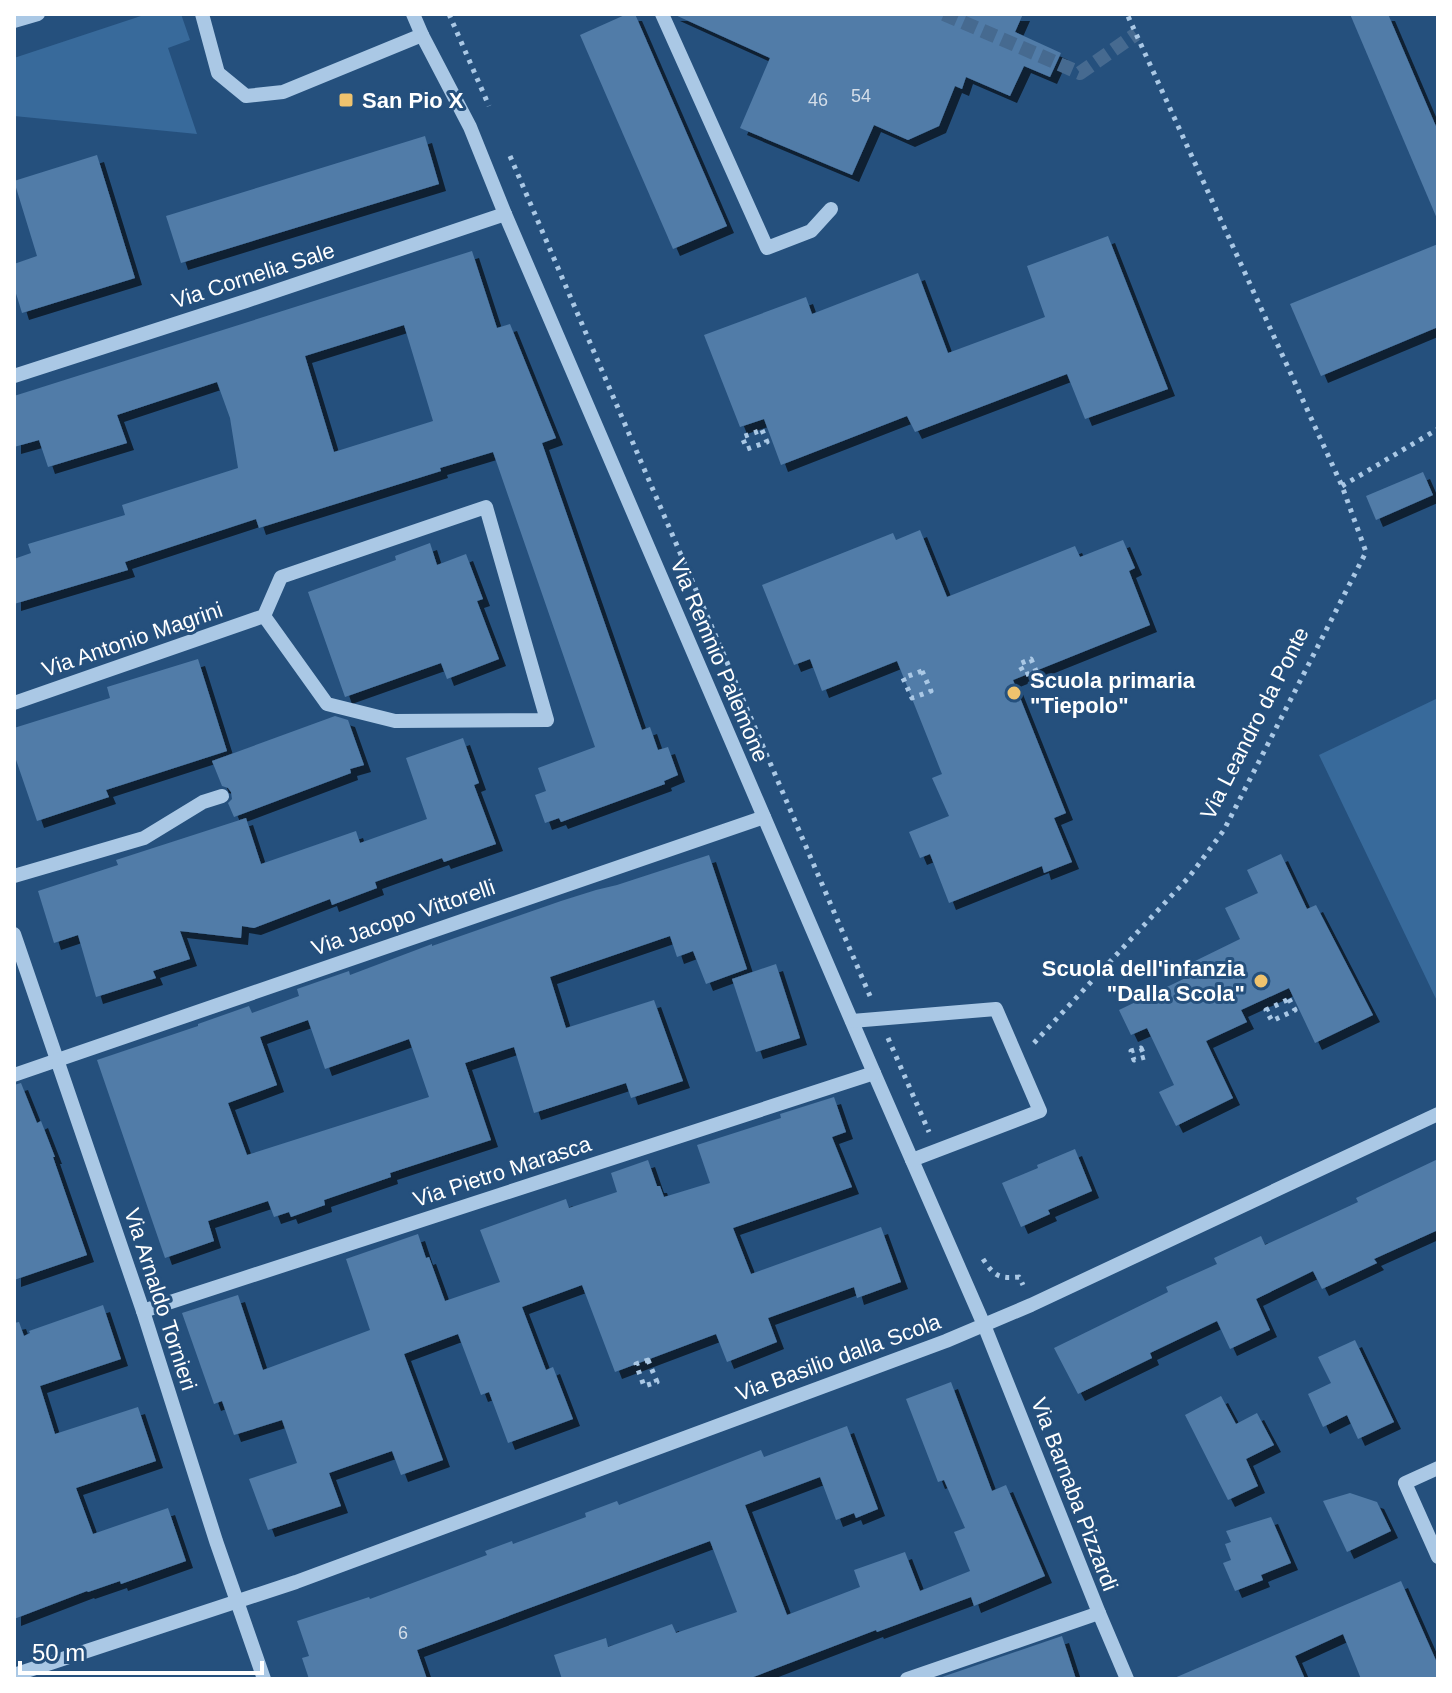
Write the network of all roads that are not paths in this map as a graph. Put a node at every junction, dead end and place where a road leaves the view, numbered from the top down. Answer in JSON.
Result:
{"nodes":[{"id":1,"x":38,"y":14,"type":"edge"},
{"id":2,"x":202,"y":14,"type":"edge"},
{"id":3,"x":413,"y":14,"type":"edge"},
{"id":4,"x":662,"y":14,"type":"edge"},
{"id":5,"x":14,"y":20,"type":"edge"},
{"id":6,"x":422,"y":35,"type":"junction"},
{"id":7,"x":831,"y":209,"type":"dead end"},
{"id":8,"x":505,"y":214,"type":"junction"},
{"id":9,"x":14,"y":376,"type":"edge"},
{"id":10,"x":264,"y":616,"type":"junction"},
{"id":11,"x":14,"y":703,"type":"edge"},
{"id":12,"x":222,"y":796,"type":"dead end"},
{"id":13,"x":764,"y":817,"type":"junction"},
{"id":14,"x":14,"y":876,"type":"edge"},
{"id":15,"x":14,"y":934,"type":"edge"},
{"id":16,"x":852,"y":1021,"type":"junction"},
{"id":17,"x":57,"y":1060,"type":"junction"},
{"id":18,"x":874,"y":1073,"type":"junction"},
{"id":19,"x":14,"y":1075,"type":"edge"},
{"id":20,"x":1438,"y":1114,"type":"edge"},
{"id":21,"x":912,"y":1160,"type":"junction"},
{"id":22,"x":143,"y":1311,"type":"junction"},
{"id":23,"x":984,"y":1325,"type":"junction"},
{"id":24,"x":1438,"y":1468,"type":"edge"},
{"id":25,"x":1438,"y":1557,"type":"edge"},
{"id":26,"x":237,"y":1602,"type":"junction"},
{"id":27,"x":1099,"y":1613,"type":"junction"},
{"id":28,"x":14,"y":1675,"type":"edge"},
{"id":29,"x":264,"y":1679,"type":"edge"},
{"id":30,"x":907,"y":1679,"type":"edge"},
{"id":31,"x":1127,"y":1679,"type":"edge"}],
"edges":[{"from":1,"to":5,"type":"street"},
{"from":2,"to":6,"type":"street"},
{"from":3,"to":6,"type":"street","name":"Via Remnio Palemone"},
{"from":4,"to":7,"type":"street"},
{"from":6,"to":8,"type":"street","name":"Via Remnio Palemone"},
{"from":8,"to":9,"type":"street","name":"Via Cornelia Sale"},
{"from":8,"to":13,"type":"street","name":"Via Remnio Palemone"},
{"from":10,"to":10,"type":"street"},
{"from":10,"to":11,"type":"street","name":"Via Antonio Magrini"},
{"from":12,"to":14,"type":"street"},
{"from":13,"to":16,"type":"street","name":"Via Remnio Palemone"},
{"from":13,"to":17,"type":"street","name":"Via Jacopo Vittorelli"},
{"from":15,"to":17,"type":"street","name":"Via Arnaldo Tornieri"},
{"from":16,"to":18,"type":"street","name":"Via Remnio Palemone"},
{"from":16,"to":21,"type":"street"},
{"from":17,"to":19,"type":"street","name":"Via Jacopo Vittorelli"},
{"from":17,"to":22,"type":"street","name":"Via Arnaldo Tornieri"},
{"from":18,"to":21,"type":"street","name":"Via Remnio Palemone"},
{"from":18,"to":22,"type":"street","name":"Via Pietro Marasca"},
{"from":20,"to":23,"type":"street","name":"Via Basilio dalla Scola"},
{"from":21,"to":23,"type":"street","name":"Via Remnio Palemone"},
{"from":22,"to":26,"type":"street","name":"Via Arnaldo Tornieri"},
{"from":23,"to":26,"type":"street","name":"Via Basilio dalla Scola"},
{"from":23,"to":27,"type":"street","name":"Via Barnaba Pizzardi"},
{"from":24,"to":25,"type":"street"},
{"from":26,"to":28,"type":"street","name":"Via Basilio dalla Scola"},
{"from":26,"to":29,"type":"street","name":"Via Arnaldo Tornieri"},
{"from":27,"to":30,"type":"street"},
{"from":27,"to":31,"type":"street","name":"Via Barnaba Pizzardi"}]}
